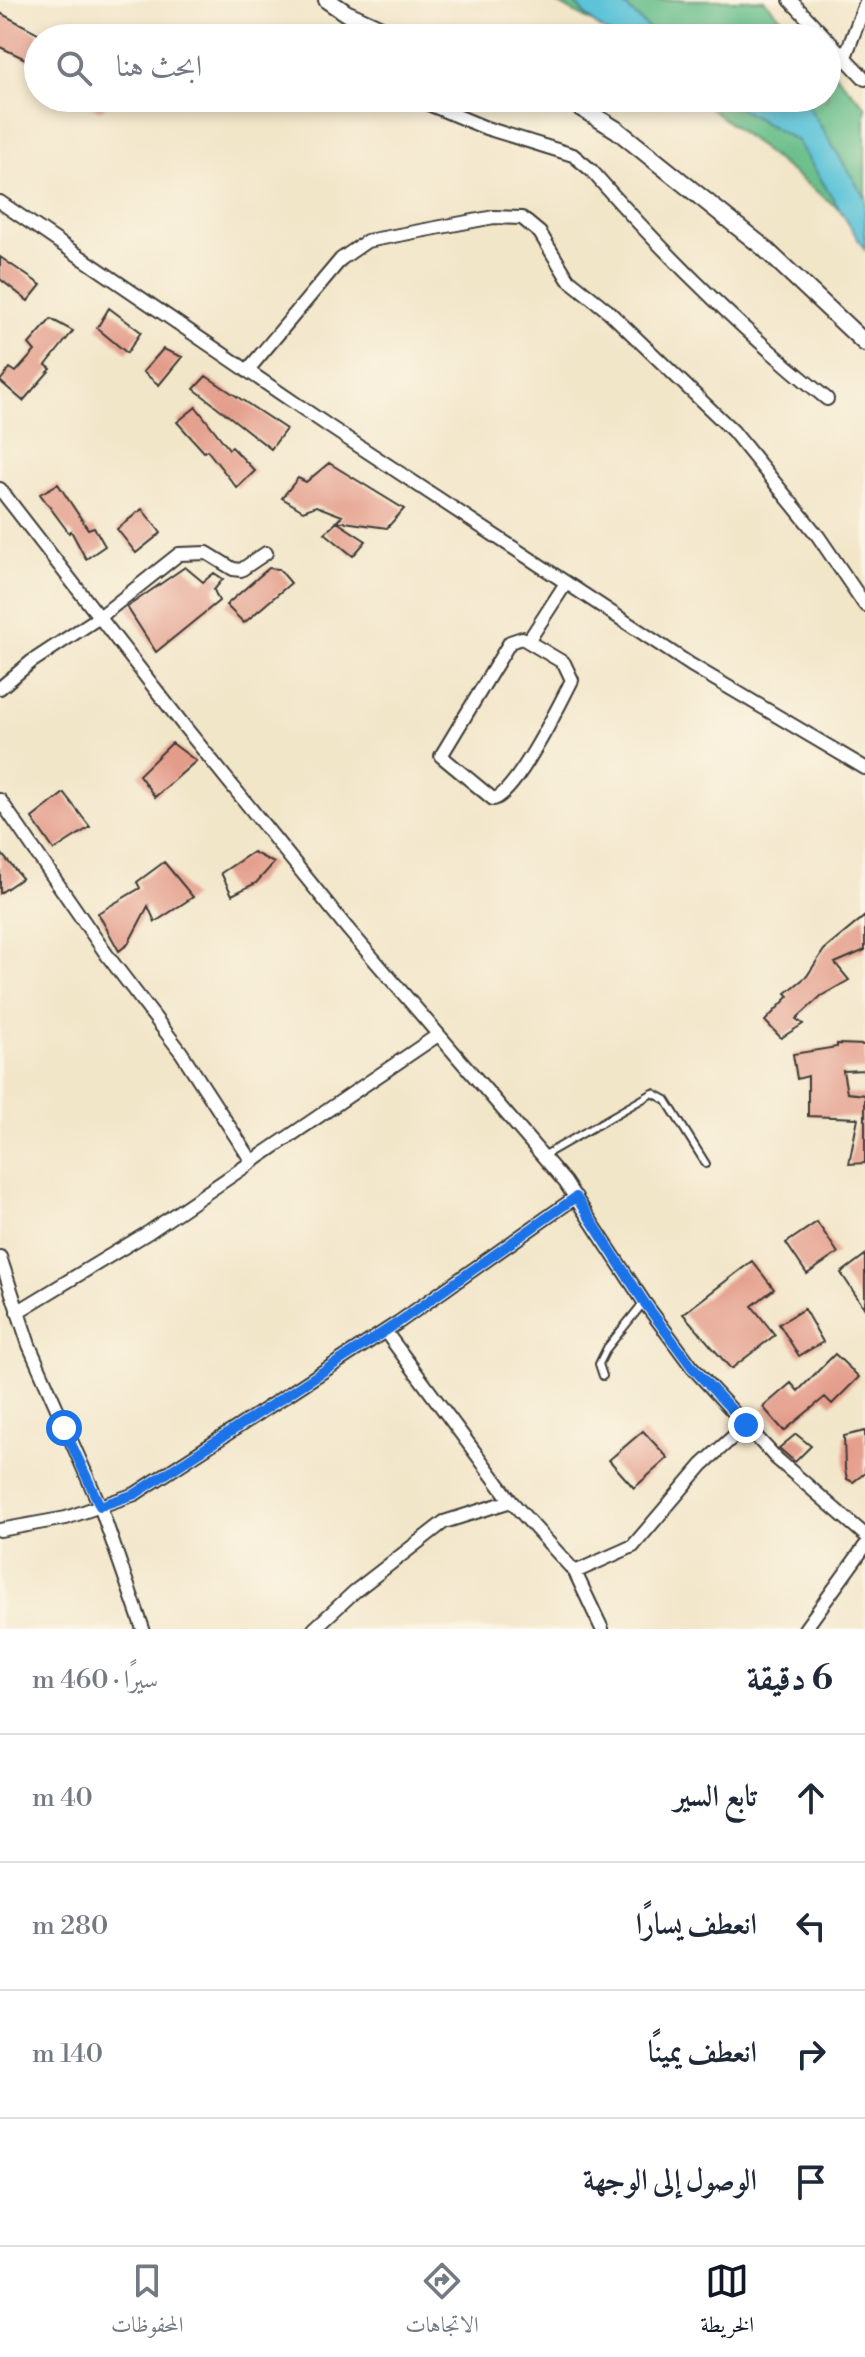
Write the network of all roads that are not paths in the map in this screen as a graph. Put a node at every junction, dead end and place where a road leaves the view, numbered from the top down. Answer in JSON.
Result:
{"nodes":[{"id":1,"x":327,"y":0,"type":"edge"},
{"id":2,"x":790,"y":0,"type":"edge"},
{"id":3,"x":865,"y":4,"type":"edge"},
{"id":4,"x":370,"y":24,"type":"edge"},
{"id":5,"x":813,"y":24,"type":"edge"},
{"id":6,"x":841,"y":53,"type":"edge"},
{"id":7,"x":845,"y":57,"type":"junction"},
{"id":8,"x":865,"y":79,"type":"edge"},
{"id":9,"x":448,"y":112,"type":"edge"},
{"id":10,"x":588,"y":112,"type":"edge"},
{"id":11,"x":0,"y":202,"type":"edge"},
{"id":12,"x":865,"y":343,"type":"edge"},
{"id":13,"x":247,"y":371,"type":"junction"},
{"id":14,"x":827,"y":399,"type":"dead end"},
{"id":15,"x":0,"y":489,"type":"edge"},
{"id":16,"x":266,"y":553,"type":"dead end"},
{"id":17,"x":566,"y":583,"type":"junction"},
{"id":18,"x":865,"y":605,"type":"edge"},
{"id":19,"x":101,"y":616,"type":"junction"},
{"id":20,"x":529,"y":640,"type":"junction"},
{"id":21,"x":0,"y":688,"type":"edge"},
{"id":22,"x":865,"y":768,"type":"edge"},
{"id":23,"x":0,"y":800,"type":"edge"},
{"id":24,"x":438,"y":1035,"type":"junction"},
{"id":25,"x":543,"y":1156,"type":"junction"},
{"id":26,"x":251,"y":1160,"type":"junction"},
{"id":27,"x":706,"y":1164,"type":"dead end"},
{"id":28,"x":576,"y":1197,"type":"junction"},
{"id":29,"x":0,"y":1257,"type":"edge"},
{"id":30,"x":644,"y":1302,"type":"junction"},
{"id":31,"x":17,"y":1312,"type":"junction"},
{"id":32,"x":385,"y":1331,"type":"junction"},
{"id":33,"x":603,"y":1376,"type":"dead end"},
{"id":34,"x":746,"y":1425,"type":"junction"},
{"id":35,"x":511,"y":1501,"type":"junction"},
{"id":36,"x":100,"y":1506,"type":"junction"},
{"id":37,"x":0,"y":1530,"type":"edge"},
{"id":38,"x":865,"y":1535,"type":"edge"},
{"id":39,"x":865,"y":1546,"type":"edge"},
{"id":40,"x":575,"y":1572,"type":"junction"},
{"id":41,"x":143,"y":1629,"type":"edge"},
{"id":42,"x":314,"y":1629,"type":"edge"},
{"id":43,"x":602,"y":1629,"type":"edge"},
{"id":44,"x":805,"y":1629,"type":"edge"}],
"edges":[{"from":1,"to":4,"type":"street"},
{"from":2,"to":5,"type":"street"},
{"from":3,"to":7,"type":"street"},
{"from":6,"to":7,"type":"street"},
{"from":7,"to":8,"type":"street"},
{"from":9,"to":14,"type":"street"},
{"from":10,"to":12,"type":"street"},
{"from":11,"to":13,"type":"street"},
{"from":13,"to":17,"type":"street"},
{"from":13,"to":18,"type":"street"},
{"from":15,"to":19,"type":"street"},
{"from":16,"to":19,"type":"street"},
{"from":17,"to":20,"type":"street"},
{"from":17,"to":22,"type":"street"},
{"from":19,"to":21,"type":"street"},
{"from":19,"to":24,"type":"street"},
{"from":20,"to":20,"type":"street"},
{"from":23,"to":26,"type":"street"},
{"from":24,"to":25,"type":"street"},
{"from":24,"to":26,"type":"street"},
{"from":25,"to":27,"type":"lane"},
{"from":25,"to":28,"type":"street"},
{"from":26,"to":31,"type":"street"},
{"from":28,"to":30,"type":"street"},
{"from":28,"to":32,"type":"street"},
{"from":29,"to":31,"type":"street"},
{"from":30,"to":33,"type":"lane"},
{"from":30,"to":34,"type":"street"},
{"from":31,"to":36,"type":"street"},
{"from":32,"to":35,"type":"street"},
{"from":32,"to":36,"type":"street"},
{"from":34,"to":38,"type":"street"},
{"from":34,"to":40,"type":"street"},
{"from":35,"to":40,"type":"street"},
{"from":35,"to":42,"type":"street"},
{"from":36,"to":37,"type":"street"},
{"from":36,"to":41,"type":"street"},
{"from":39,"to":44,"type":"street"},
{"from":40,"to":43,"type":"street"}]}
